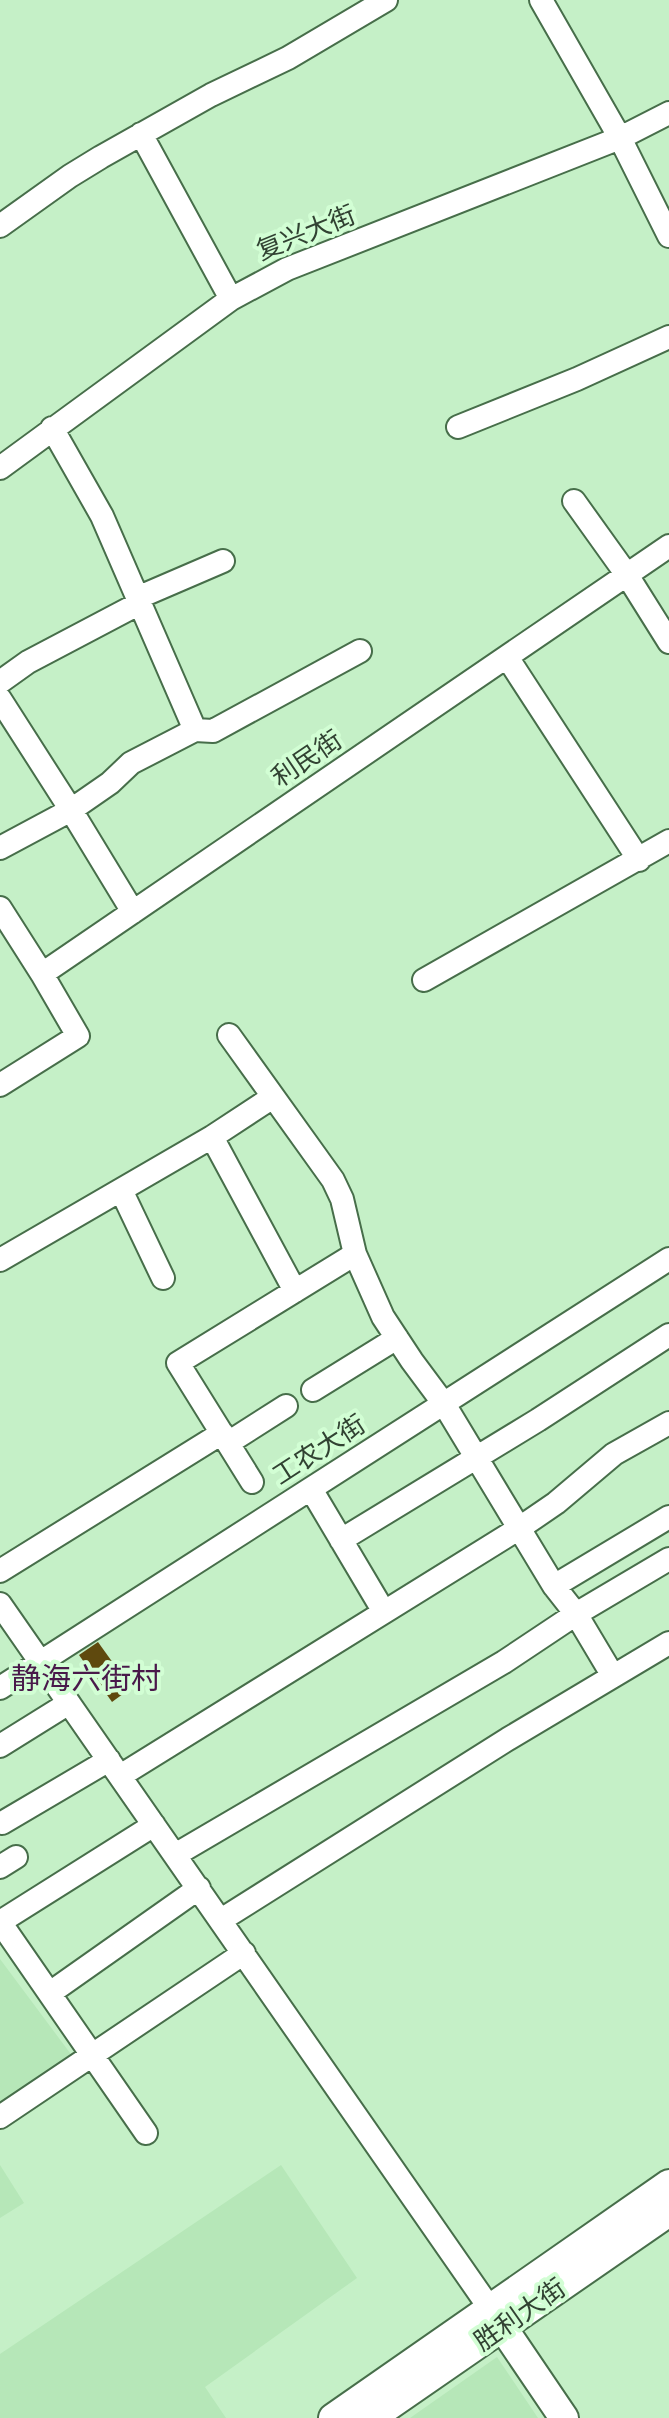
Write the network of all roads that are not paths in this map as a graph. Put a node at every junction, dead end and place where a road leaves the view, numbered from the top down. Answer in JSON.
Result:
{"nodes":[{"id":1,"x":386,"y":0,"type":"edge"},
{"id":2,"x":541,"y":0,"type":"edge"},
{"id":3,"x":669,"y":113,"type":"edge"},
{"id":4,"x":141,"y":134,"type":"junction"},
{"id":5,"x":620,"y":138,"type":"junction"},
{"id":6,"x":0,"y":226,"type":"edge"},
{"id":7,"x":669,"y":236,"type":"edge"},
{"id":8,"x":231,"y":299,"type":"junction"},
{"id":9,"x":669,"y":337,"type":"edge"},
{"id":10,"x":458,"y":427,"type":"dead end"},
{"id":11,"x":52,"y":428,"type":"junction"},
{"id":12,"x":0,"y":468,"type":"edge"},
{"id":13,"x":574,"y":501,"type":"dead end"},
{"id":14,"x":669,"y":546,"type":"edge"},
{"id":15,"x":223,"y":561,"type":"dead end"},
{"id":16,"x":627,"y":575,"type":"junction"},
{"id":17,"x":138,"y":600,"type":"junction"},
{"id":18,"x":669,"y":642,"type":"edge"},
{"id":19,"x":360,"y":651,"type":"dead end"},
{"id":20,"x":507,"y":657,"type":"junction"},
{"id":21,"x":0,"y":682,"type":"edge"},
{"id":22,"x":0,"y":699,"type":"edge"},
{"id":23,"x":195,"y":730,"type":"junction"},
{"id":24,"x":71,"y":810,"type":"junction"},
{"id":25,"x":669,"y":841,"type":"edge"},
{"id":26,"x":0,"y":848,"type":"edge"},
{"id":27,"x":639,"y":860,"type":"junction"},
{"id":28,"x":0,"y":908,"type":"edge"},
{"id":29,"x":133,"y":912,"type":"junction"},
{"id":30,"x":42,"y":974,"type":"junction"},
{"id":31,"x":424,"y":980,"type":"dead end"},
{"id":32,"x":229,"y":1035,"type":"dead end"},
{"id":33,"x":0,"y":1085,"type":"edge"},
{"id":34,"x":273,"y":1097,"type":"junction"},
{"id":35,"x":212,"y":1137,"type":"junction"},
{"id":36,"x":121,"y":1190,"type":"junction"},
{"id":37,"x":355,"y":1254,"type":"junction"},
{"id":38,"x":669,"y":1259,"type":"edge"},
{"id":39,"x":0,"y":1260,"type":"edge"},
{"id":40,"x":163,"y":1278,"type":"dead end"},
{"id":41,"x":295,"y":1291,"type":"junction"},
{"id":42,"x":669,"y":1335,"type":"edge"},
{"id":43,"x":397,"y":1338,"type":"junction"},
{"id":44,"x":313,"y":1390,"type":"dead end"},
{"id":45,"x":444,"y":1404,"type":"junction"},
{"id":46,"x":286,"y":1406,"type":"dead end"},
{"id":47,"x":669,"y":1423,"type":"edge"},
{"id":48,"x":225,"y":1438,"type":"junction"},
{"id":49,"x":476,"y":1458,"type":"junction"},
{"id":50,"x":252,"y":1482,"type":"dead end"},
{"id":51,"x":311,"y":1489,"type":"junction"},
{"id":52,"x":669,"y":1517,"type":"edge"},
{"id":53,"x":518,"y":1529,"type":"junction"},
{"id":54,"x":341,"y":1540,"type":"junction"},
{"id":55,"x":669,"y":1559,"type":"edge"},
{"id":56,"x":0,"y":1571,"type":"edge"},
{"id":57,"x":554,"y":1586,"type":"junction"},
{"id":58,"x":0,"y":1604,"type":"edge"},
{"id":59,"x":384,"y":1612,"type":"junction"},
{"id":60,"x":576,"y":1614,"type":"junction"},
{"id":61,"x":669,"y":1643,"type":"edge"},
{"id":62,"x":40,"y":1662,"type":"junction"},
{"id":63,"x":613,"y":1676,"type":"junction"},
{"id":64,"x":0,"y":1688,"type":"edge"},
{"id":65,"x":69,"y":1703,"type":"junction"},
{"id":66,"x":0,"y":1746,"type":"edge"},
{"id":67,"x":114,"y":1768,"type":"junction"},
{"id":68,"x":2,"y":1823,"type":"edge"},
{"id":69,"x":154,"y":1825,"type":"junction"},
{"id":70,"x":175,"y":1855,"type":"junction"},
{"id":71,"x":199,"y":1888,"type":"junction"},
{"id":72,"x":221,"y":1920,"type":"junction"},
{"id":73,"x":0,"y":1922,"type":"edge"},
{"id":74,"x":244,"y":1953,"type":"junction"},
{"id":75,"x":50,"y":1993,"type":"junction"},
{"id":76,"x":94,"y":2056,"type":"junction"},
{"id":77,"x":0,"y":2117,"type":"edge"},
{"id":78,"x":146,"y":2133,"type":"dead end"},
{"id":79,"x":669,"y":2184,"type":"edge"},
{"id":80,"x":669,"y":2212,"type":"edge"},
{"id":81,"x":497,"y":2319,"type":"junction"},
{"id":82,"x":333,"y":2418,"type":"edge"},
{"id":83,"x":371,"y":2418,"type":"edge"},
{"id":84,"x":564,"y":2418,"type":"edge"}],
"edges":[{"from":1,"to":4,"type":"street"},
{"from":2,"to":5,"type":"street"},
{"from":3,"to":5,"type":"street","name":"复兴大街"},
{"from":4,"to":6,"type":"street"},
{"from":4,"to":8,"type":"street"},
{"from":5,"to":7,"type":"street"},
{"from":5,"to":8,"type":"street","name":"复兴大街"},
{"from":8,"to":11,"type":"street","name":"复兴大街"},
{"from":9,"to":10,"type":"street"},
{"from":11,"to":12,"type":"street","name":"复兴大街"},
{"from":11,"to":17,"type":"street"},
{"from":13,"to":16,"type":"street"},
{"from":14,"to":16,"type":"street","name":"利民街"},
{"from":15,"to":17,"type":"street"},
{"from":16,"to":18,"type":"street"},
{"from":16,"to":20,"type":"street","name":"利民街"},
{"from":17,"to":21,"type":"street"},
{"from":17,"to":23,"type":"street"},
{"from":19,"to":23,"type":"street"},
{"from":20,"to":27,"type":"street"},
{"from":20,"to":29,"type":"street","name":"利民街"},
{"from":22,"to":24,"type":"street"},
{"from":23,"to":24,"type":"street"},
{"from":24,"to":26,"type":"street"},
{"from":24,"to":29,"type":"street"},
{"from":25,"to":27,"type":"street"},
{"from":27,"to":31,"type":"street"},
{"from":28,"to":30,"type":"street"},
{"from":29,"to":30,"type":"street","name":"利民街"},
{"from":30,"to":33,"type":"street"},
{"from":32,"to":34,"type":"street"},
{"from":34,"to":35,"type":"street"},
{"from":34,"to":37,"type":"street"},
{"from":35,"to":36,"type":"street"},
{"from":35,"to":41,"type":"street"},
{"from":36,"to":39,"type":"street"},
{"from":36,"to":40,"type":"street"},
{"from":37,"to":41,"type":"street"},
{"from":37,"to":43,"type":"street"},
{"from":38,"to":45,"type":"street","name":"工农大街"},
{"from":41,"to":48,"type":"street"},
{"from":42,"to":49,"type":"street"},
{"from":43,"to":44,"type":"street"},
{"from":43,"to":45,"type":"street"},
{"from":45,"to":49,"type":"street"},
{"from":45,"to":51,"type":"street","name":"工农大街"},
{"from":46,"to":48,"type":"street"},
{"from":47,"to":53,"type":"street"},
{"from":48,"to":50,"type":"street"},
{"from":48,"to":56,"type":"street"},
{"from":49,"to":53,"type":"street"},
{"from":49,"to":54,"type":"street"},
{"from":51,"to":54,"type":"street"},
{"from":51,"to":62,"type":"street","name":"工农大街"},
{"from":52,"to":57,"type":"street"},
{"from":53,"to":57,"type":"street"},
{"from":53,"to":59,"type":"street"},
{"from":54,"to":59,"type":"street"},
{"from":55,"to":60,"type":"street"},
{"from":57,"to":60,"type":"street"},
{"from":58,"to":62,"type":"street"},
{"from":59,"to":67,"type":"street"},
{"from":60,"to":63,"type":"street"},
{"from":60,"to":70,"type":"street"},
{"from":61,"to":63,"type":"street"},
{"from":62,"to":64,"type":"street","name":"工农大街"},
{"from":62,"to":65,"type":"street"},
{"from":63,"to":72,"type":"street"},
{"from":65,"to":66,"type":"street"},
{"from":65,"to":67,"type":"street"},
{"from":67,"to":68,"type":"street"},
{"from":67,"to":69,"type":"street"},
{"from":69,"to":70,"type":"street"},
{"from":69,"to":73,"type":"street"},
{"from":70,"to":71,"type":"street"},
{"from":71,"to":72,"type":"street"},
{"from":71,"to":75,"type":"street"},
{"from":72,"to":74,"type":"street"},
{"from":73,"to":75,"type":"street"},
{"from":74,"to":76,"type":"street"},
{"from":74,"to":81,"type":"street"},
{"from":75,"to":76,"type":"street"},
{"from":76,"to":77,"type":"street"},
{"from":76,"to":78,"type":"street"},
{"from":79,"to":81,"type":"main road"},
{"from":80,"to":81,"type":"main road","name":"胜利大街"},
{"from":81,"to":82,"type":"main road"},
{"from":81,"to":83,"type":"main road","name":"胜利大街"},
{"from":81,"to":84,"type":"main road"}]}
